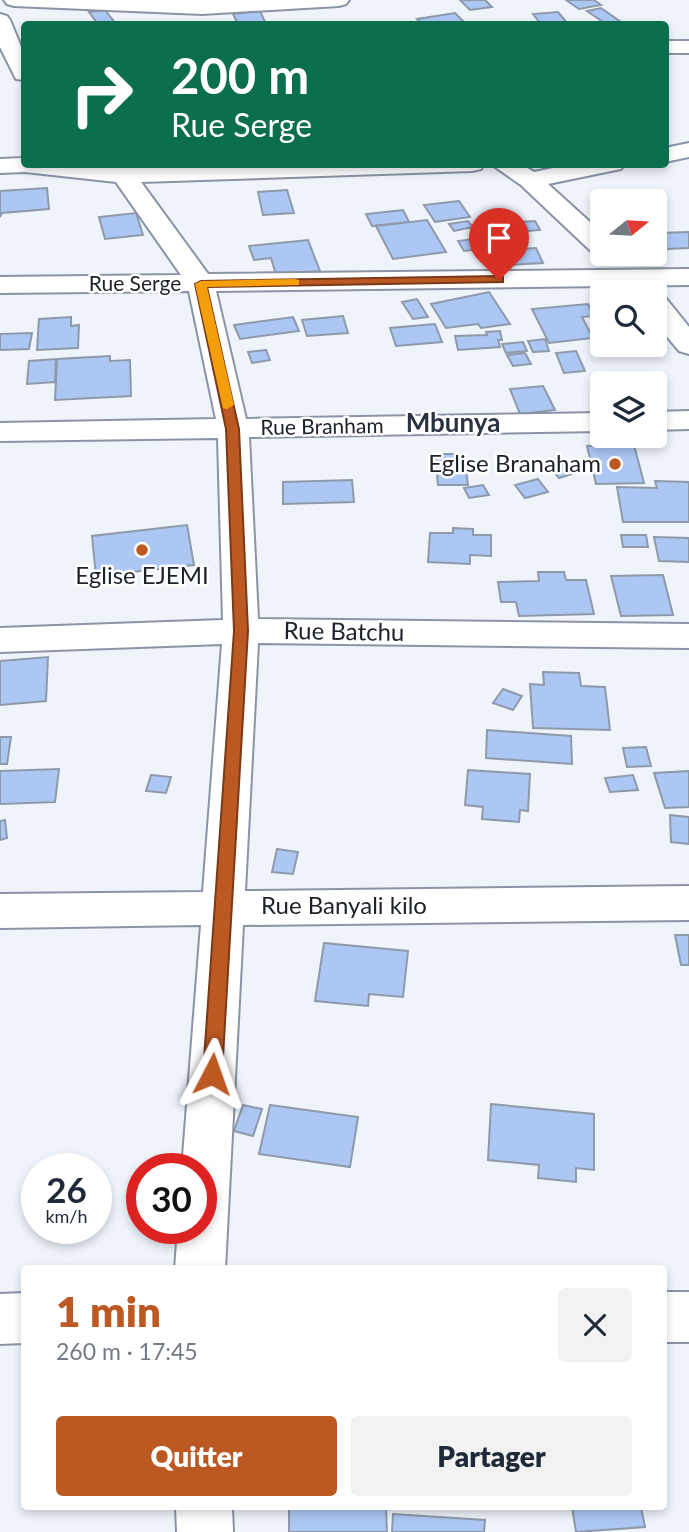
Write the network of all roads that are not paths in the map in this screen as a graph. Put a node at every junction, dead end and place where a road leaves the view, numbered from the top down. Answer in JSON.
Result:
{"nodes":[{"id":1,"x":14,"y":0,"type":"edge"},
{"id":2,"x":340,"y":4,"type":"edge"},
{"id":3,"x":0,"y":20,"type":"edge"},
{"id":4,"x":669,"y":47,"type":"edge"},
{"id":5,"x":689,"y":47,"type":"edge"},
{"id":6,"x":14,"y":69,"type":"edge"},
{"id":7,"x":689,"y":150,"type":"edge"},
{"id":8,"x":669,"y":154,"type":"edge"},
{"id":9,"x":0,"y":166,"type":"edge"},
{"id":10,"x":21,"y":166,"type":"edge"},
{"id":11,"x":69,"y":168,"type":"edge"},
{"id":12,"x":233,"y":168,"type":"edge"},
{"id":13,"x":510,"y":168,"type":"edge"},
{"id":14,"x":592,"y":168,"type":"edge"},
{"id":15,"x":113,"y":170,"type":"edge"},
{"id":16,"x":530,"y":180,"type":"junction"},
{"id":17,"x":590,"y":236,"type":"edge"},
{"id":18,"x":621,"y":266,"type":"edge"},
{"id":19,"x":689,"y":277,"type":"edge"},
{"id":20,"x":635,"y":280,"type":"edge"},
{"id":21,"x":667,"y":281,"type":"edge"},
{"id":22,"x":201,"y":284,"type":"junction"},
{"id":23,"x":0,"y":285,"type":"edge"},
{"id":24,"x":590,"y":285,"type":"edge"},
{"id":25,"x":667,"y":318,"type":"edge"},
{"id":26,"x":689,"y":345,"type":"edge"},
{"id":27,"x":689,"y":420,"type":"edge"},
{"id":28,"x":667,"y":421,"type":"edge"},
{"id":29,"x":590,"y":422,"type":"edge"},
{"id":30,"x":233,"y":429,"type":"junction"},
{"id":31,"x":0,"y":432,"type":"edge"},
{"id":32,"x":241,"y":631,"type":"junction"},
{"id":33,"x":689,"y":636,"type":"edge"},
{"id":34,"x":0,"y":640,"type":"edge"},
{"id":35,"x":689,"y":904,"type":"edge"},
{"id":36,"x":223,"y":907,"type":"junction"},
{"id":37,"x":0,"y":911,"type":"edge"},
{"id":38,"x":200,"y":1265,"type":"edge"},
{"id":39,"x":667,"y":1317,"type":"edge"},
{"id":40,"x":689,"y":1317,"type":"edge"},
{"id":41,"x":21,"y":1318,"type":"edge"},
{"id":42,"x":0,"y":1319,"type":"edge"},
{"id":43,"x":204,"y":1510,"type":"edge"},
{"id":44,"x":205,"y":1532,"type":"edge"}],
"edges":[{"from":1,"to":2,"type":"street"},
{"from":3,"to":6,"type":"street"},
{"from":4,"to":5,"type":"street"},
{"from":7,"to":8,"type":"street"},
{"from":9,"to":10,"type":"street"},
{"from":11,"to":15,"type":"street"},
{"from":12,"to":15,"type":"street"},
{"from":13,"to":16,"type":"street"},
{"from":14,"to":16,"type":"street"},
{"from":15,"to":22,"type":"street"},
{"from":16,"to":17,"type":"street"},
{"from":18,"to":20,"type":"street"},
{"from":19,"to":21,"type":"street","name":"Rue Serge"},
{"from":22,"to":23,"type":"street","name":"Rue Serge"},
{"from":22,"to":24,"type":"street","name":"Rue Serge"},
{"from":22,"to":30,"type":"street"},
{"from":25,"to":26,"type":"street"},
{"from":27,"to":28,"type":"street"},
{"from":29,"to":30,"type":"street","name":"Rue Branham"},
{"from":30,"to":31,"type":"street","name":"Rue Branham"},
{"from":30,"to":32,"type":"street"},
{"from":32,"to":33,"type":"street","name":"Rue Batchu"},
{"from":32,"to":34,"type":"street","name":"Rue Batchu"},
{"from":32,"to":36,"type":"street"},
{"from":35,"to":36,"type":"street","name":"Rue Banyali kilo"},
{"from":36,"to":37,"type":"street","name":"Rue Banyali kilo"},
{"from":36,"to":38,"type":"street"},
{"from":39,"to":40,"type":"street"},
{"from":41,"to":42,"type":"street"},
{"from":43,"to":44,"type":"street"}]}
